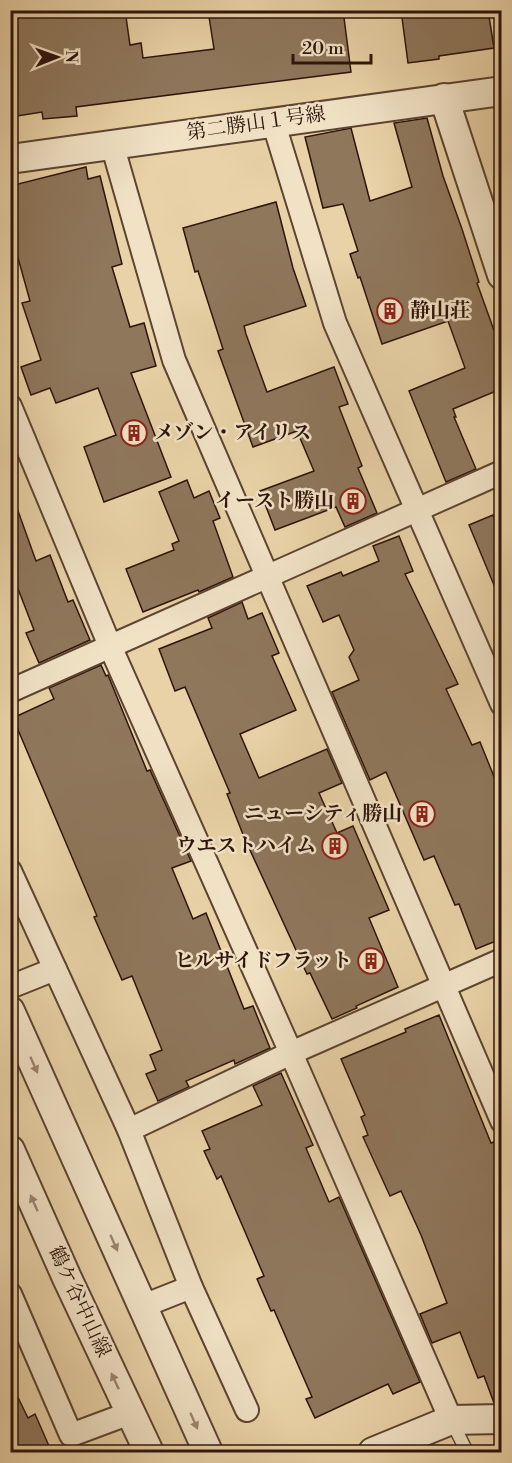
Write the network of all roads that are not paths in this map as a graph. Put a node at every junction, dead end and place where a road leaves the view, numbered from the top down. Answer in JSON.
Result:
{"nodes":[{"id":1,"x":501,"y":91,"type":"edge"},
{"id":2,"x":444,"y":98,"type":"junction"},
{"id":3,"x":273,"y":121,"type":"junction"},
{"id":4,"x":112,"y":144,"type":"junction"},
{"id":5,"x":10,"y":159,"type":"edge"},
{"id":6,"x":501,"y":275,"type":"edge"},
{"id":7,"x":10,"y":406,"type":"edge"},
{"id":8,"x":501,"y":472,"type":"edge"},
{"id":9,"x":416,"y":509,"type":"junction"},
{"id":10,"x":266,"y":576,"type":"junction"},
{"id":11,"x":110,"y":646,"type":"junction"},
{"id":12,"x":10,"y":691,"type":"edge"},
{"id":13,"x":501,"y":704,"type":"edge"},
{"id":14,"x":10,"y":871,"type":"edge"},
{"id":15,"x":501,"y":960,"type":"edge"},
{"id":16,"x":55,"y":969,"type":"junction"},
{"id":17,"x":443,"y":985,"type":"junction"},
{"id":18,"x":10,"y":987,"type":"edge"},
{"id":19,"x":10,"y":1011,"type":"edge"},
{"id":20,"x":291,"y":1053,"type":"junction"},
{"id":21,"x":501,"y":1121,"type":"edge"},
{"id":22,"x":129,"y":1130,"type":"junction"},
{"id":23,"x":10,"y":1150,"type":"edge"},
{"id":24,"x":191,"y":1287,"type":"junction"},
{"id":25,"x":10,"y":1294,"type":"edge"},
{"id":26,"x":143,"y":1306,"type":"junction"},
{"id":27,"x":247,"y":1410,"type":"dead end"},
{"id":28,"x":130,"y":1413,"type":"junction"},
{"id":29,"x":501,"y":1419,"type":"edge"},
{"id":30,"x":451,"y":1420,"type":"junction"},
{"id":31,"x":149,"y":1452,"type":"edge"},
{"id":32,"x":208,"y":1452,"type":"edge"},
{"id":33,"x":373,"y":1452,"type":"edge"},
{"id":34,"x":467,"y":1452,"type":"edge"}],
"edges":[{"from":1,"to":2,"type":"street","name":"第二勝山１号線"},
{"from":2,"to":3,"type":"street","name":"第二勝山１号線"},
{"from":2,"to":6,"type":"street"},
{"from":3,"to":4,"type":"street","name":"第二勝山１号線"},
{"from":3,"to":9,"type":"street"},
{"from":4,"to":5,"type":"street","name":"第二勝山１号線"},
{"from":4,"to":10,"type":"street"},
{"from":7,"to":11,"type":"street"},
{"from":8,"to":9,"type":"street"},
{"from":9,"to":10,"type":"street"},
{"from":9,"to":13,"type":"street"},
{"from":10,"to":11,"type":"street"},
{"from":10,"to":17,"type":"street"},
{"from":11,"to":12,"type":"street"},
{"from":11,"to":20,"type":"street"},
{"from":14,"to":16,"type":"street"},
{"from":15,"to":17,"type":"street"},
{"from":16,"to":18,"type":"street"},
{"from":16,"to":22,"type":"street"},
{"from":17,"to":20,"type":"street"},
{"from":17,"to":21,"type":"street"},
{"from":19,"to":26,"type":"street","one_way":true},
{"from":20,"to":22,"type":"street"},
{"from":20,"to":30,"type":"street"},
{"from":22,"to":24,"type":"street"},
{"from":28,"to":23,"type":"street","name":"鶴ケ谷中山線","one_way":true},
{"from":24,"to":26,"type":"street"},
{"from":24,"to":27,"type":"street"},
{"from":25,"to":28,"type":"street"},
{"from":26,"to":32,"type":"street","one_way":true},
{"from":28,"to":31,"type":"street","name":"鶴ケ谷中山線"},
{"from":29,"to":30,"type":"street"},
{"from":30,"to":33,"type":"street"},
{"from":30,"to":34,"type":"lane"}]}
